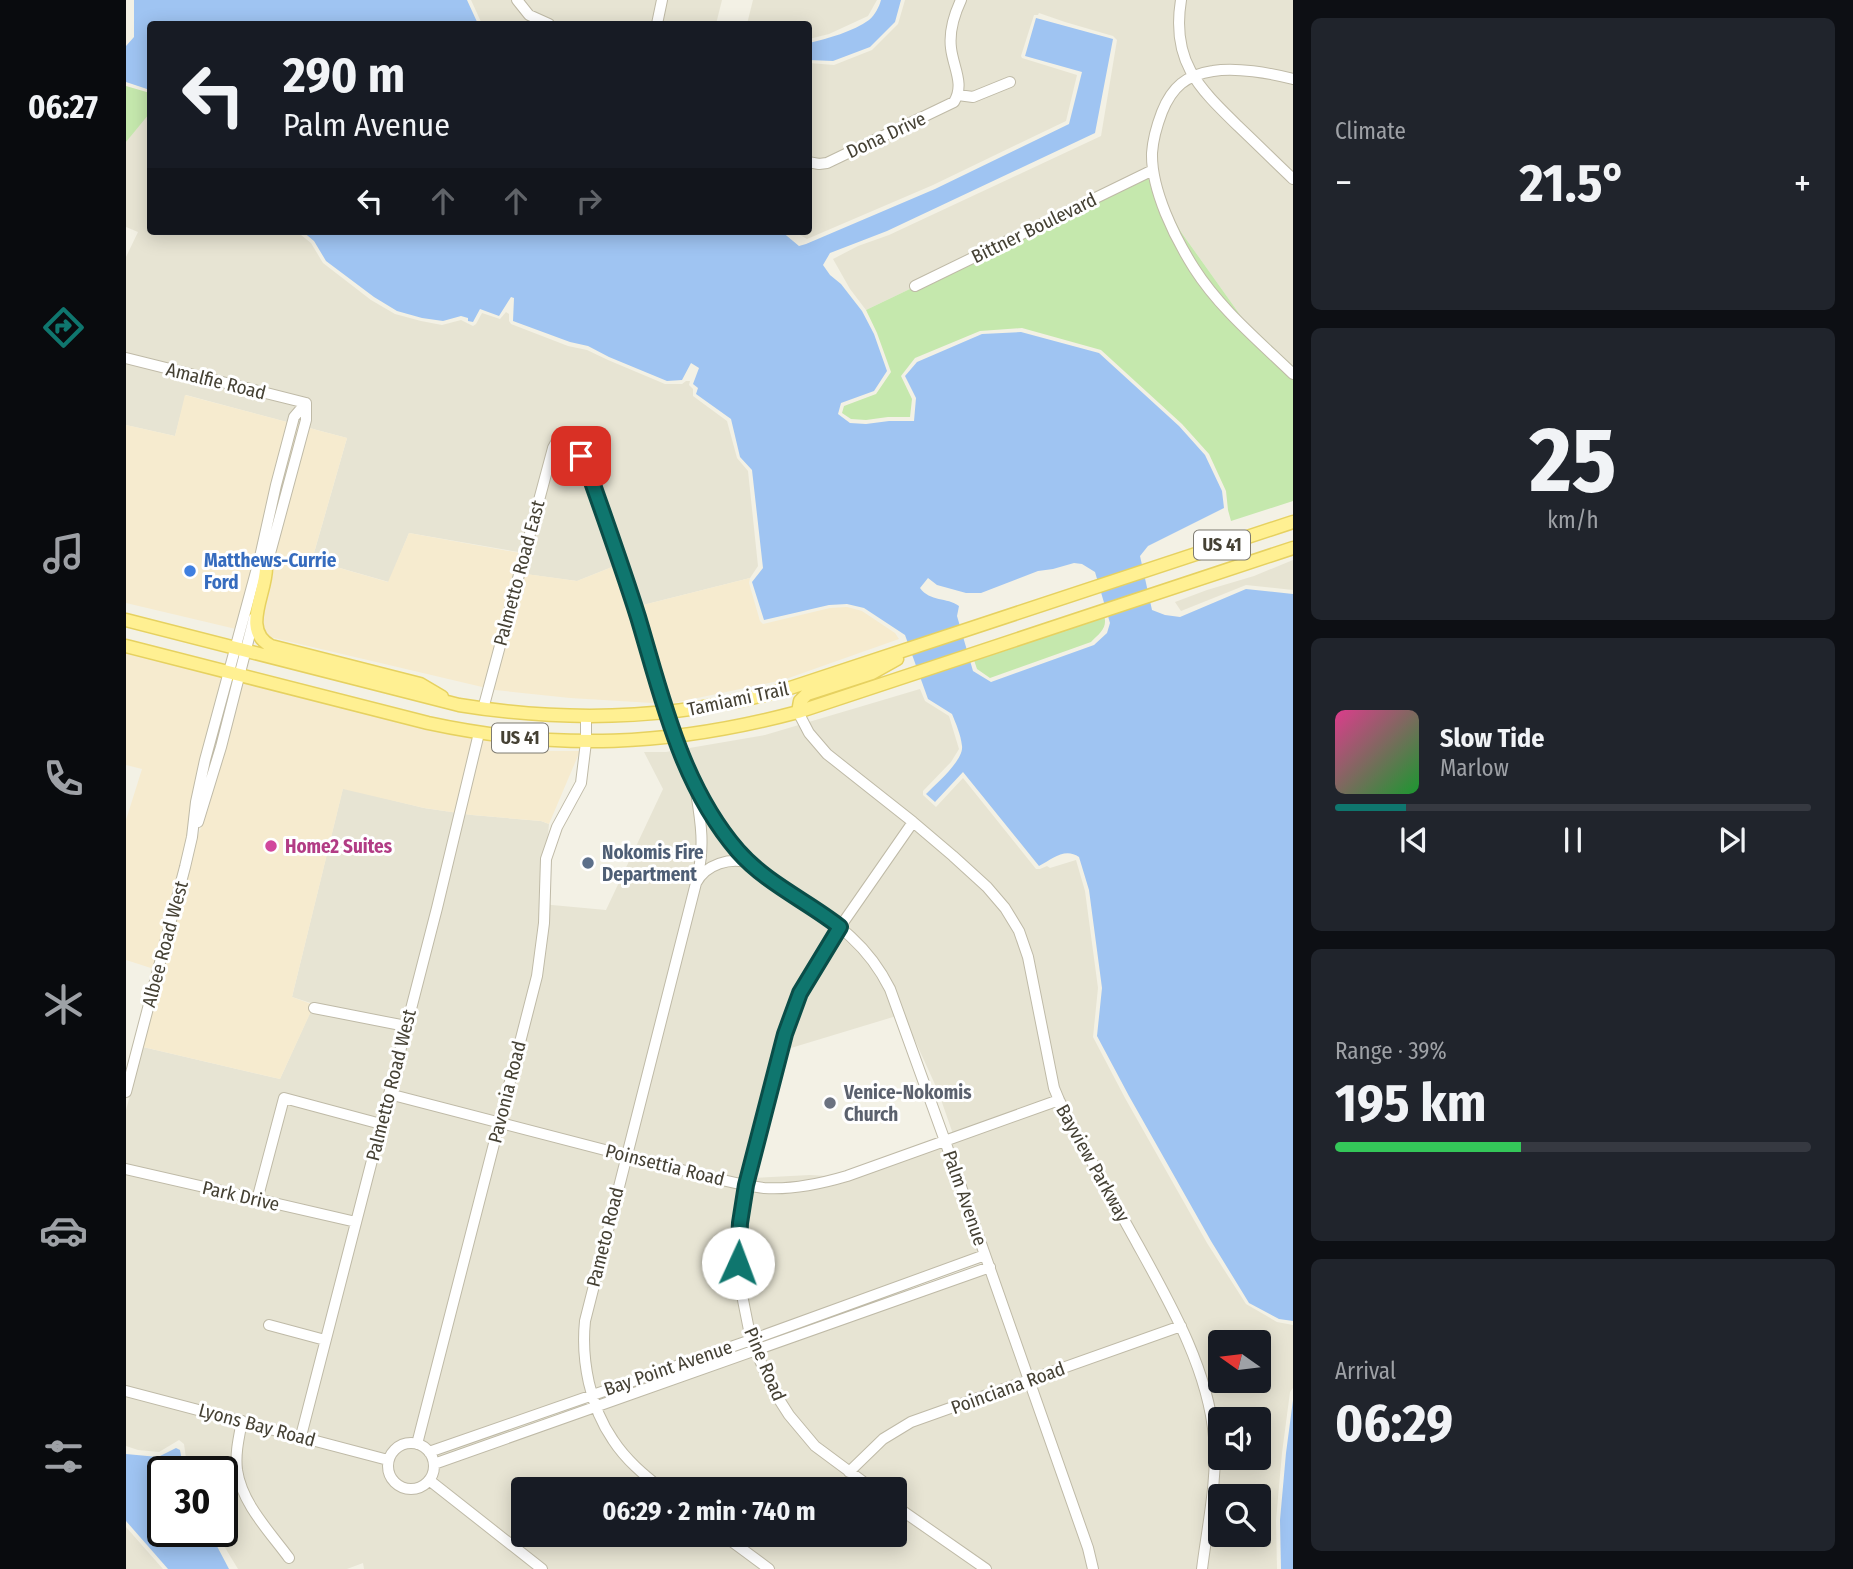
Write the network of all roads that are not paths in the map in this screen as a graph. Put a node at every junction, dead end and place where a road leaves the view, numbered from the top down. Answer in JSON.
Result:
{"nodes":[{"id":1,"x":517,"y":0,"type":"edge"},
{"id":2,"x":662,"y":0,"type":"edge"},
{"id":3,"x":961,"y":0,"type":"edge"},
{"id":4,"x":1168,"y":0,"type":"edge"},
{"id":5,"x":1180,"y":4,"type":"edge"},
{"id":6,"x":542,"y":21,"type":"edge"},
{"id":7,"x":657,"y":21,"type":"edge"},
{"id":8,"x":1193,"y":77,"type":"junction"},
{"id":9,"x":1293,"y":79,"type":"edge"},
{"id":10,"x":1010,"y":82,"type":"dead end"},
{"id":11,"x":958,"y":95,"type":"junction"},
{"id":12,"x":812,"y":163,"type":"edge"},
{"id":13,"x":1153,"y":170,"type":"junction"},
{"id":14,"x":1293,"y":179,"type":"edge"},
{"id":15,"x":915,"y":286,"type":"dead end"},
{"id":16,"x":126,"y":358,"type":"edge"},
{"id":17,"x":1293,"y":373,"type":"edge"},
{"id":18,"x":306,"y":403,"type":"junction"},
{"id":19,"x":558,"y":439,"type":"joint"},
{"id":20,"x":1293,"y":522,"type":"edge"},
{"id":21,"x":1293,"y":548,"type":"edge"},
{"id":22,"x":266,"y":568,"type":"junction"},
{"id":23,"x":126,"y":620,"type":"edge"},
{"id":24,"x":126,"y":646,"type":"edge"},
{"id":25,"x":241,"y":649,"type":"junction"},
{"id":26,"x":908,"y":650,"type":"junction"},
{"id":27,"x":234,"y":674,"type":"junction"},
{"id":28,"x":451,"y":703,"type":"junction"},
{"id":29,"x":483,"y":709,"type":"junction"},
{"id":30,"x":798,"y":712,"type":"junction"},
{"id":31,"x":667,"y":713,"type":"junction"},
{"id":32,"x":586,"y":716,"type":"junction"},
{"id":33,"x":479,"y":733,"type":"junction"},
{"id":34,"x":674,"y":737,"type":"junction"},
{"id":35,"x":586,"y":742,"type":"junction"},
{"id":36,"x":695,"y":785,"type":"junction"},
{"id":37,"x":913,"y":822,"type":"junction"},
{"id":38,"x":750,"y":863,"type":"junction"},
{"id":39,"x":696,"y":883,"type":"junction"},
{"id":40,"x":840,"y":927,"type":"junction"},
{"id":41,"x":314,"y":1008,"type":"dead end"},
{"id":42,"x":406,"y":1026,"type":"junction"},
{"id":43,"x":126,"y":1092,"type":"edge"},
{"id":44,"x":389,"y":1094,"type":"junction"},
{"id":45,"x":1059,"y":1100,"type":"junction"},
{"id":46,"x":499,"y":1123,"type":"junction"},
{"id":47,"x":381,"y":1124,"type":"junction"},
{"id":48,"x":945,"y":1142,"type":"junction"},
{"id":49,"x":626,"y":1155,"type":"junction"},
{"id":50,"x":126,"y":1169,"type":"edge"},
{"id":51,"x":746,"y":1185,"type":"junction"},
{"id":52,"x":257,"y":1200,"type":"junction"},
{"id":53,"x":356,"y":1222,"type":"junction"},
{"id":54,"x":985,"y":1255,"type":"junction"},
{"id":55,"x":989,"y":1267,"type":"junction"},
{"id":56,"x":269,"y":1325,"type":"dead end"},
{"id":57,"x":1181,"y":1326,"type":"junction"},
{"id":58,"x":325,"y":1340,"type":"junction"},
{"id":59,"x":751,"y":1340,"type":"junction"},
{"id":60,"x":755,"y":1350,"type":"junction"},
{"id":61,"x":1029,"y":1381,"type":"junction"},
{"id":62,"x":126,"y":1391,"type":"edge"},
{"id":63,"x":593,"y":1394,"type":"junction"},
{"id":64,"x":597,"y":1407,"type":"junction"},
{"id":65,"x":242,"y":1421,"type":"junction"},
{"id":66,"x":301,"y":1436,"type":"junction"},
{"id":67,"x":417,"y":1444,"type":"junction"},
{"id":68,"x":429,"y":1452,"type":"junction"},
{"id":69,"x":388,"y":1460,"type":"junction"},
{"id":70,"x":434,"y":1464,"type":"junction"},
{"id":71,"x":849,"y":1472,"type":"junction"},
{"id":72,"x":647,"y":1477,"type":"edge"},
{"id":73,"x":856,"y":1477,"type":"edge"},
{"id":74,"x":429,"y":1480,"type":"junction"},
{"id":75,"x":907,"y":1514,"type":"edge"},
{"id":76,"x":739,"y":1547,"type":"edge"},
{"id":77,"x":289,"y":1558,"type":"dead end"},
{"id":78,"x":542,"y":1569,"type":"edge"},
{"id":79,"x":769,"y":1569,"type":"edge"},
{"id":80,"x":986,"y":1569,"type":"edge"},
{"id":81,"x":1093,"y":1569,"type":"edge"},
{"id":82,"x":1202,"y":1569,"type":"edge"}],
"edges":[{"from":1,"to":6,"type":"street"},
{"from":2,"to":7,"type":"street"},
{"from":3,"to":11,"type":"street"},
{"from":4,"to":5,"type":"street"},
{"from":5,"to":8,"type":"street"},
{"from":8,"to":9,"type":"street"},
{"from":8,"to":13,"type":"street"},
{"from":8,"to":14,"type":"street"},
{"from":10,"to":11,"type":"street","name":"Dona Drive"},
{"from":11,"to":12,"type":"street","name":"Dona Drive"},
{"from":13,"to":15,"type":"street","name":"Bittner Boulevard"},
{"from":13,"to":17,"type":"street"},
{"from":16,"to":18,"type":"street","name":"Amalfie Road"},
{"from":18,"to":22,"type":"street"},
{"from":18,"to":25,"type":"street"},
{"from":19,"to":29,"type":"street","name":"Palmetto Road East"},
{"from":19,"to":31,"type":"street","name":"Palm Avenue"},
{"from":20,"to":26,"type":"main road","name":"Tamiami Trail","number":"US 41"},
{"from":21,"to":30,"type":"main road","name":"Tamiami Trail","number":"US 41"},
{"from":22,"to":25,"type":"street"},
{"from":22,"to":28,"type":"main road"},
{"from":23,"to":25,"type":"main road","name":"Tamiami Trail","number":"US 41"},
{"from":24,"to":27,"type":"main road","name":"Tamiami Trail","number":"US 41"},
{"from":25,"to":27,"type":"street","name":"Albee Road West"},
{"from":25,"to":28,"type":"main road","name":"Tamiami Trail","number":"US 41"},
{"from":26,"to":30,"type":"main road"},
{"from":26,"to":31,"type":"main road","name":"Tamiami Trail","number":"US 41"},
{"from":27,"to":33,"type":"main road","name":"Tamiami Trail","number":"US 41"},
{"from":27,"to":43,"type":"street","name":"Albee Road West"},
{"from":28,"to":29,"type":"main road","name":"Tamiami Trail","number":"US 41"},
{"from":29,"to":32,"type":"main road","name":"Tamiami Trail","number":"US 41"},
{"from":30,"to":34,"type":"main road","name":"Tamiami Trail","number":"US 41"},
{"from":30,"to":37,"type":"street","name":"Bayview Parkway"},
{"from":31,"to":32,"type":"main road","name":"Tamiami Trail","number":"US 41"},
{"from":31,"to":34,"type":"street","name":"Palm Avenue"},
{"from":32,"to":35,"type":"street","name":"Pavonia Road"},
{"from":33,"to":35,"type":"main road","name":"Tamiami Trail","number":"US 41"},
{"from":33,"to":42,"type":"street","name":"Palmetto Road West"},
{"from":34,"to":35,"type":"main road","name":"Tamiami Trail","number":"US 41"},
{"from":34,"to":36,"type":"street","name":"Palm Avenue"},
{"from":35,"to":46,"type":"street","name":"Pavonia Road"},
{"from":36,"to":38,"type":"street","name":"Palm Avenue"},
{"from":36,"to":39,"type":"street","name":"Pameto Road"},
{"from":37,"to":40,"type":"street","name":"Pine Road"},
{"from":37,"to":45,"type":"street","name":"Bayview Parkway"},
{"from":38,"to":39,"type":"street"},
{"from":38,"to":40,"type":"street","name":"Palm Avenue"},
{"from":39,"to":49,"type":"street","name":"Pameto Road"},
{"from":40,"to":48,"type":"street","name":"Palm Avenue"},
{"from":40,"to":51,"type":"street","name":"Pine Road"},
{"from":41,"to":42,"type":"street"},
{"from":42,"to":44,"type":"street","name":"Palmetto Road West"},
{"from":44,"to":46,"type":"street","name":"Poinsettia Road"},
{"from":44,"to":47,"type":"street","name":"Palmetto Road West"},
{"from":45,"to":48,"type":"street","name":"Poinsettia Road"},
{"from":45,"to":57,"type":"street","name":"Bayview Parkway"},
{"from":46,"to":49,"type":"street","name":"Poinsettia Road"},
{"from":46,"to":67,"type":"street","name":"Pavonia Road"},
{"from":47,"to":52,"type":"street"},
{"from":47,"to":53,"type":"street","name":"Palmetto Road West"},
{"from":48,"to":51,"type":"street","name":"Poinsettia Road"},
{"from":48,"to":54,"type":"street","name":"Palm Avenue"},
{"from":49,"to":51,"type":"street","name":"Poinsettia Road"},
{"from":49,"to":63,"type":"street","name":"Pameto Road"},
{"from":50,"to":52,"type":"street","name":"Park Drive"},
{"from":51,"to":59,"type":"street","name":"Pine Road"},
{"from":52,"to":53,"type":"street","name":"Park Drive"},
{"from":53,"to":58,"type":"street","name":"Palmetto Road West"},
{"from":54,"to":55,"type":"street","name":"Palm Avenue"},
{"from":54,"to":59,"type":"street","name":"Bay Point Avenue"},
{"from":55,"to":60,"type":"street","name":"Bay Point Avenue"},
{"from":55,"to":61,"type":"street","name":"Palm Avenue"},
{"from":56,"to":58,"type":"street"},
{"from":57,"to":61,"type":"street","name":"Poinciana Road"},
{"from":57,"to":82,"type":"street","name":"Bayview Parkway"},
{"from":58,"to":66,"type":"street","name":"Palmetto Road West"},
{"from":59,"to":60,"type":"street","name":"Pine Road"},
{"from":59,"to":63,"type":"street","name":"Bay Point Avenue"},
{"from":60,"to":64,"type":"street","name":"Bay Point Avenue"},
{"from":60,"to":71,"type":"street","name":"Pine Road"},
{"from":61,"to":71,"type":"street","name":"Poinciana Road"},
{"from":61,"to":81,"type":"street","name":"Palm Avenue"},
{"from":62,"to":65,"type":"street","name":"Lyons Bay Road"},
{"from":63,"to":64,"type":"street","name":"Pameto Road"},
{"from":63,"to":68,"type":"street","name":"Bay Point Avenue"},
{"from":64,"to":70,"type":"street","name":"Bay Point Avenue"},
{"from":64,"to":72,"type":"street","name":"Pameto Road"},
{"from":65,"to":66,"type":"street","name":"Lyons Bay Road"},
{"from":65,"to":77,"type":"street"},
{"from":66,"to":69,"type":"street","name":"Lyons Bay Road"},
{"from":67,"to":68,"type":"street"},
{"from":67,"to":69,"type":"street"},
{"from":68,"to":70,"type":"street"},
{"from":69,"to":74,"type":"street"},
{"from":70,"to":74,"type":"street"},
{"from":71,"to":73,"type":"street","name":"Pine Road"},
{"from":74,"to":78,"type":"street"},
{"from":75,"to":80,"type":"street"},
{"from":76,"to":79,"type":"street"}]}
